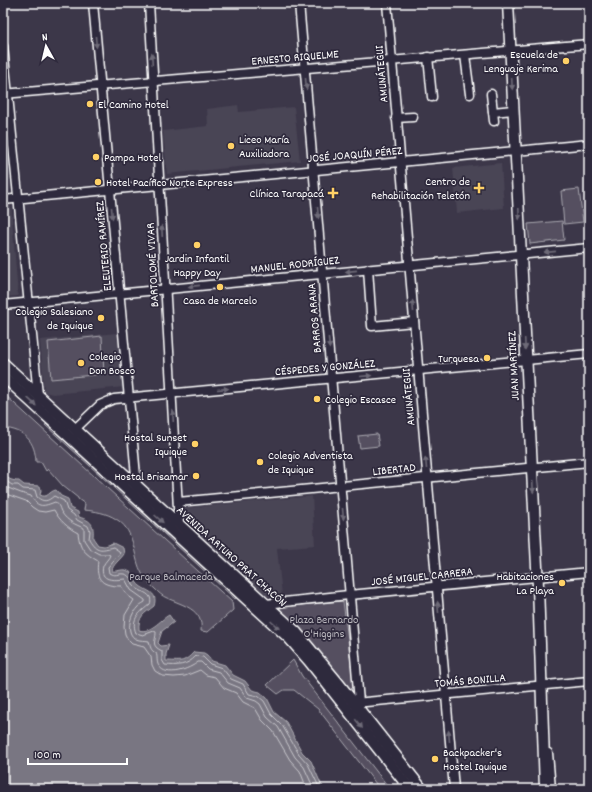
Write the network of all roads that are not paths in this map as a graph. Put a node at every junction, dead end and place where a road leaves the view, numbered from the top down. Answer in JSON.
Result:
{"nodes":[{"id":1,"x":92,"y":3,"type":"edge"},
{"id":2,"x":149,"y":3,"type":"edge"},
{"id":3,"x":300,"y":3,"type":"edge"},
{"id":4,"x":387,"y":3,"type":"edge"},
{"id":5,"x":508,"y":3,"type":"edge"},
{"id":6,"x":589,"y":44,"type":"edge"},
{"id":7,"x":3,"y":46,"type":"edge"},
{"id":8,"x":510,"y":51,"type":"junction"},
{"id":9,"x":465,"y":54,"type":"junction"},
{"id":10,"x":428,"y":58,"type":"junction"},
{"id":11,"x":392,"y":60,"type":"junction"},
{"id":12,"x":305,"y":68,"type":"junction"},
{"id":13,"x":153,"y":80,"type":"junction"},
{"id":14,"x":100,"y":85,"type":"junction"},
{"id":15,"x":5,"y":94,"type":"edge"},
{"id":16,"x":470,"y":94,"type":"dead end"},
{"id":17,"x":491,"y":94,"type":"dead end"},
{"id":18,"x":432,"y":97,"type":"dead end"},
{"id":19,"x":513,"y":110,"type":"junction"},
{"id":20,"x":493,"y":112,"type":"junction"},
{"id":21,"x":413,"y":117,"type":"dead end"},
{"id":22,"x":396,"y":118,"type":"junction"},
{"id":23,"x":494,"y":121,"type":"dead end"},
{"id":24,"x":589,"y":144,"type":"edge"},
{"id":25,"x":516,"y":151,"type":"junction"},
{"id":26,"x":400,"y":162,"type":"junction"},
{"id":27,"x":314,"y":170,"type":"junction"},
{"id":28,"x":159,"y":185,"type":"junction"},
{"id":29,"x":110,"y":190,"type":"junction"},
{"id":30,"x":18,"y":198,"type":"junction"},
{"id":31,"x":3,"y":200,"type":"edge"},
{"id":32,"x":589,"y":248,"type":"edge"},
{"id":33,"x":521,"y":254,"type":"junction"},
{"id":34,"x":409,"y":265,"type":"junction"},
{"id":35,"x":368,"y":269,"type":"junction"},
{"id":36,"x":323,"y":274,"type":"junction"},
{"id":37,"x":166,"y":289,"type":"junction"},
{"id":38,"x":119,"y":294,"type":"junction"},
{"id":39,"x":29,"y":303,"type":"junction"},
{"id":40,"x":3,"y":305,"type":"edge"},
{"id":41,"x":414,"y":322,"type":"junction"},
{"id":42,"x":589,"y":354,"type":"edge"},
{"id":43,"x":526,"y":360,"type":"junction"},
{"id":44,"x":3,"y":363,"type":"edge"},
{"id":45,"x":418,"y":371,"type":"junction"},
{"id":46,"x":3,"y":376,"type":"edge"},
{"id":47,"x":332,"y":379,"type":"junction"},
{"id":48,"x":172,"y":394,"type":"junction"},
{"id":49,"x":38,"y":395,"type":"junction"},
{"id":50,"x":128,"y":398,"type":"junction"},
{"id":51,"x":75,"y":429,"type":"junction"},
{"id":52,"x":62,"y":431,"type":"junction"},
{"id":53,"x":589,"y":462,"type":"edge"},
{"id":54,"x":532,"y":468,"type":"junction"},
{"id":55,"x":427,"y":478,"type":"junction"},
{"id":56,"x":341,"y":486,"type":"junction"},
{"id":57,"x":137,"y":487,"type":"junction"},
{"id":58,"x":178,"y":502,"type":"junction"},
{"id":59,"x":146,"y":507,"type":"junction"},
{"id":60,"x":180,"y":525,"type":"junction"},
{"id":61,"x":589,"y":572,"type":"edge"},
{"id":62,"x":537,"y":576,"type":"junction"},
{"id":63,"x":436,"y":586,"type":"junction"},
{"id":64,"x":350,"y":595,"type":"junction"},
{"id":65,"x":263,"y":608,"type":"junction"},
{"id":66,"x":589,"y":681,"type":"edge"},
{"id":67,"x":542,"y":686,"type":"junction"},
{"id":68,"x":446,"y":694,"type":"junction"},
{"id":69,"x":357,"y":702,"type":"junction"},
{"id":70,"x":544,"y":727,"type":"junction"},
{"id":71,"x":410,"y":789,"type":"edge"},
{"id":72,"x":422,"y":789,"type":"edge"},
{"id":73,"x":454,"y":789,"type":"edge"},
{"id":74,"x":545,"y":789,"type":"edge"},
{"id":75,"x":551,"y":789,"type":"edge"}],
"edges":[{"from":1,"to":14,"type":"street","name":"ELEUTERIO RAMÍREZ","one_way":true},
{"from":13,"to":2,"type":"street","name":"BARTOLOMÉ VIVAR","one_way":true},
{"from":3,"to":12,"type":"street","name":"BARROS ARANA"},
{"from":4,"to":11,"type":"street","name":"AMUNÁTEGUI"},
{"from":5,"to":8,"type":"main road","name":"JUAN MARTÍNEZ"},
{"from":6,"to":8,"type":"street","name":"ERNESTO RIQUELME"},
{"from":7,"to":15,"type":"street"},
{"from":8,"to":9,"type":"street","name":"ERNESTO RIQUELME"},
{"from":8,"to":19,"type":"main road","name":"JUAN MARTÍNEZ","one_way":true},
{"from":9,"to":10,"type":"street","name":"ERNESTO RIQUELME"},
{"from":9,"to":16,"type":"street"},
{"from":10,"to":11,"type":"street","name":"ERNESTO RIQUELME"},
{"from":10,"to":18,"type":"street"},
{"from":11,"to":12,"type":"street","name":"ERNESTO RIQUELME"},
{"from":11,"to":22,"type":"street","name":"AMUNÁTEGUI"},
{"from":12,"to":13,"type":"street","name":"ERNESTO RIQUELME"},
{"from":12,"to":27,"type":"street","name":"BARROS ARANA","one_way":true},
{"from":13,"to":14,"type":"street","name":"ERNESTO RIQUELME"},
{"from":13,"to":28,"type":"street","name":"BARTOLOMÉ VIVAR"},
{"from":14,"to":15,"type":"street","name":"ERNESTO RIQUELME"},
{"from":14,"to":29,"type":"street","name":"ELEUTERIO RAMÍREZ"},
{"from":15,"to":30,"type":"street"},
{"from":17,"to":20,"type":"street"},
{"from":19,"to":20,"type":"street"},
{"from":19,"to":25,"type":"main road","name":"JUAN MARTÍNEZ"},
{"from":20,"to":23,"type":"street"},
{"from":21,"to":22,"type":"street"},
{"from":22,"to":26,"type":"street","name":"AMUNÁTEGUI"},
{"from":24,"to":25,"type":"street","name":"JOSÉ JOAQUÍN PÉREZ"},
{"from":25,"to":26,"type":"street","name":"JOSÉ JOAQUÍN PÉREZ"},
{"from":25,"to":33,"type":"main road","name":"JUAN MARTÍNEZ","one_way":true},
{"from":26,"to":27,"type":"street","name":"JOSÉ JOAQUÍN PÉREZ"},
{"from":26,"to":34,"type":"street","name":"AMUNÁTEGUI"},
{"from":27,"to":28,"type":"street","name":"JOSÉ JOAQUÍN PÉREZ"},
{"from":27,"to":36,"type":"street","name":"BARROS ARANA","one_way":true},
{"from":28,"to":29,"type":"street","name":"JOSÉ JOAQUÍN PÉREZ"},
{"from":37,"to":28,"type":"street","name":"BARTOLOMÉ VIVAR","one_way":true},
{"from":29,"to":30,"type":"street","name":"JOSÉ JOAQUÍN PÉREZ"},
{"from":29,"to":38,"type":"street","name":"ELEUTERIO RAMÍREZ","one_way":true},
{"from":30,"to":31,"type":"street","name":"JOSÉ JOAQUÍN PÉREZ"},
{"from":30,"to":39,"type":"street"},
{"from":32,"to":33,"type":"street","name":"MANUEL RODRÍGUEZ","one_way":true},
{"from":33,"to":34,"type":"street","name":"MANUEL RODRÍGUEZ"},
{"from":33,"to":43,"type":"main road","name":"JUAN MARTÍNEZ","one_way":true},
{"from":34,"to":35,"type":"street","name":"MANUEL RODRÍGUEZ"},
{"from":41,"to":34,"type":"street","name":"AMUNÁTEGUI","one_way":true},
{"from":35,"to":36,"type":"street","name":"MANUEL RODRÍGUEZ","one_way":true},
{"from":35,"to":41,"type":"street"},
{"from":36,"to":37,"type":"street","name":"MANUEL RODRÍGUEZ","one_way":true},
{"from":36,"to":47,"type":"street","name":"BARROS ARANA","one_way":true},
{"from":37,"to":38,"type":"street","name":"MANUEL RODRÍGUEZ"},
{"from":37,"to":48,"type":"street","name":"BARTOLOMÉ VIVAR"},
{"from":38,"to":39,"type":"street","name":"MANUEL RODRÍGUEZ"},
{"from":38,"to":50,"type":"street","name":"ELEUTERIO RAMÍREZ"},
{"from":39,"to":40,"type":"street","name":"MANUEL RODRÍGUEZ"},
{"from":39,"to":49,"type":"street"},
{"from":41,"to":45,"type":"street","name":"AMUNÁTEGUI"},
{"from":42,"to":43,"type":"street","name":"CÉSPEDES Y GONZÁLEZ"},
{"from":43,"to":45,"type":"street","name":"CÉSPEDES Y GONZÁLEZ"},
{"from":43,"to":54,"type":"main road","name":"JUAN MARTÍNEZ"},
{"from":44,"to":49,"type":"main road","name":"AVENIDA ARTURO PRAT CHACÓN"},
{"from":47,"to":45,"type":"street","name":"CÉSPEDES Y GONZÁLEZ","one_way":true},
{"from":55,"to":45,"type":"street","name":"AMUNÁTEGUI","one_way":true},
{"from":46,"to":52,"type":"main road","name":"AVENIDA ARTURO PRAT CHACÓN","one_way":true},
{"from":48,"to":47,"type":"street","name":"CÉSPEDES Y GONZÁLEZ","one_way":true},
{"from":47,"to":56,"type":"street","name":"BARROS ARANA"},
{"from":48,"to":50,"type":"street","name":"CÉSPEDES Y GONZÁLEZ"},
{"from":58,"to":48,"type":"street","name":"BARTOLOMÉ VIVAR","one_way":true},
{"from":49,"to":51,"type":"main road","name":"AVENIDA ARTURO PRAT CHACÓN"},
{"from":50,"to":51,"type":"street","name":"CÉSPEDES Y GONZÁLEZ"},
{"from":50,"to":57,"type":"street","name":"ELEUTERIO RAMÍREZ"},
{"from":51,"to":52,"type":"main road"},
{"from":51,"to":57,"type":"main road","name":"AVENIDA ARTURO PRAT CHACÓN"},
{"from":52,"to":59,"type":"main road","name":"AVENIDA ARTURO PRAT CHACÓN"},
{"from":53,"to":54,"type":"street","name":"LIBERTAD"},
{"from":54,"to":55,"type":"street","name":"LIBERTAD"},
{"from":54,"to":62,"type":"main road","name":"JUAN MARTÍNEZ","one_way":true},
{"from":55,"to":56,"type":"street","name":"LIBERTAD"},
{"from":55,"to":63,"type":"street","name":"AMUNÁTEGUI"},
{"from":56,"to":58,"type":"street","name":"LIBERTAD"},
{"from":56,"to":64,"type":"street","name":"BARROS ARANA","one_way":true},
{"from":57,"to":59,"type":"main road"},
{"from":57,"to":60,"type":"main road","name":"AVENIDA ARTURO PRAT CHACÓN"},
{"from":58,"to":60,"type":"street","name":"BARTOLOMÉ VIVAR"},
{"from":59,"to":65,"type":"main road","name":"AVENIDA ARTURO PRAT CHACÓN","one_way":true},
{"from":60,"to":65,"type":"main road","name":"AVENIDA ARTURO PRAT CHACÓN"},
{"from":61,"to":62,"type":"street","name":"JOSÉ MIGUEL CARRERA"},
{"from":62,"to":63,"type":"street","name":"JOSÉ MIGUEL CARRERA"},
{"from":62,"to":67,"type":"main road","name":"JUAN MARTÍNEZ"},
{"from":63,"to":64,"type":"street","name":"JOSÉ MIGUEL CARRERA"},
{"from":68,"to":63,"type":"street","name":"AMUNÁTEGUI","one_way":true},
{"from":64,"to":65,"type":"street","name":"JOSÉ MIGUEL CARRERA"},
{"from":64,"to":69,"type":"street","name":"BARROS ARANA"},
{"from":65,"to":69,"type":"main road","name":"AVENIDA ARTURO PRAT CHACÓN"},
{"from":65,"to":71,"type":"main road","name":"AVENIDA ARTURO PRAT CHACÓN","one_way":true},
{"from":66,"to":67,"type":"street","name":"TOMÁS BONILLA"},
{"from":67,"to":68,"type":"street","name":"TOMÁS BONILLA"},
{"from":67,"to":70,"type":"main road","name":"JUAN MARTÍNEZ"},
{"from":68,"to":69,"type":"street","name":"TOMÁS BONILLA"},
{"from":73,"to":68,"type":"street","name":"AMUNÁTEGUI","one_way":true},
{"from":69,"to":72,"type":"main road","name":"AVENIDA ARTURO PRAT CHACÓN"},
{"from":70,"to":74,"type":"main road","name":"JUAN MARTÍNEZ"},
{"from":70,"to":75,"type":"street","name":"JUAN MARTÍNEZ"}]}
